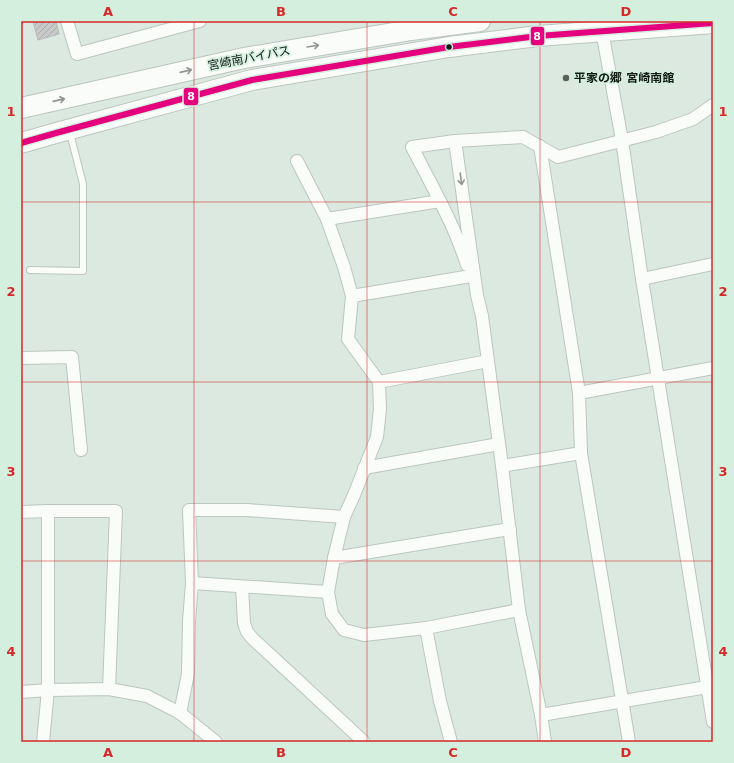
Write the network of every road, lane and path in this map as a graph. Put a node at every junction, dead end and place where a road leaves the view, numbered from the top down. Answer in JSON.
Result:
{"nodes":[{"id":1,"x":67,"y":21,"type":"edge"},
{"id":2,"x":200,"y":21,"type":"edge"},
{"id":3,"x":480,"y":21,"type":"edge"},
{"id":4,"x":713,"y":23,"type":"edge"},
{"id":5,"x":602,"y":31,"type":"junction"},
{"id":6,"x":713,"y":105,"type":"edge"},
{"id":7,"x":21,"y":108,"type":"edge"},
{"id":8,"x":69,"y":129,"type":"junction"},
{"id":9,"x":622,"y":140,"type":"junction"},
{"id":10,"x":455,"y":141,"type":"junction"},
{"id":11,"x":21,"y":143,"type":"edge"},
{"id":12,"x":540,"y":146,"type":"junction"},
{"id":13,"x":297,"y":161,"type":"dead end"},
{"id":14,"x":440,"y":201,"type":"junction"},
{"id":15,"x":327,"y":219,"type":"junction"},
{"id":16,"x":713,"y":264,"type":"edge"},
{"id":17,"x":30,"y":270,"type":"dead end"},
{"id":18,"x":471,"y":276,"type":"junction"},
{"id":19,"x":642,"y":279,"type":"junction"},
{"id":20,"x":477,"y":295,"type":"junction"},
{"id":21,"x":352,"y":296,"type":"junction"},
{"id":22,"x":21,"y":358,"type":"edge"},
{"id":23,"x":488,"y":361,"type":"junction"},
{"id":24,"x":713,"y":368,"type":"edge"},
{"id":25,"x":658,"y":378,"type":"junction"},
{"id":26,"x":379,"y":382,"type":"junction"},
{"id":27,"x":579,"y":393,"type":"junction"},
{"id":28,"x":499,"y":444,"type":"junction"},
{"id":29,"x":81,"y":450,"type":"dead end"},
{"id":30,"x":581,"y":453,"type":"junction"},
{"id":31,"x":502,"y":466,"type":"junction"},
{"id":32,"x":364,"y":468,"type":"junction"},
{"id":33,"x":48,"y":511,"type":"junction"},
{"id":34,"x":21,"y":512,"type":"edge"},
{"id":35,"x":344,"y":516,"type":"junction"},
{"id":36,"x":510,"y":530,"type":"junction"},
{"id":37,"x":334,"y":558,"type":"junction"},
{"id":38,"x":192,"y":583,"type":"junction"},
{"id":39,"x":242,"y":587,"type":"junction"},
{"id":40,"x":328,"y":592,"type":"junction"},
{"id":41,"x":519,"y":610,"type":"junction"},
{"id":42,"x":426,"y":628,"type":"junction"},
{"id":43,"x":710,"y":687,"type":"edge"},
{"id":44,"x":109,"y":689,"type":"junction"},
{"id":45,"x":48,"y":690,"type":"junction"},
{"id":46,"x":21,"y":692,"type":"edge"},
{"id":47,"x":622,"y":702,"type":"junction"},
{"id":48,"x":180,"y":713,"type":"junction"},
{"id":49,"x":541,"y":715,"type":"junction"},
{"id":50,"x":713,"y":722,"type":"edge"},
{"id":51,"x":213,"y":741,"type":"edge"},
{"id":52,"x":44,"y":742,"type":"edge"},
{"id":53,"x":362,"y":742,"type":"edge"},
{"id":54,"x":450,"y":742,"type":"edge"},
{"id":55,"x":545,"y":742,"type":"edge"},
{"id":56,"x":629,"y":742,"type":"edge"}],
"edges":[{"from":1,"to":2,"type":"street"},
{"from":7,"to":3,"type":"highway","name":"宮崎南バイパス","one_way":true},
{"from":4,"to":5,"type":"highway","name":"宮崎南バイパス"},
{"from":5,"to":8,"type":"highway","name":"宮崎南バイパス"},
{"from":5,"to":9,"type":"street"},
{"from":6,"to":9,"type":"street"},
{"from":8,"to":11,"type":"highway","name":"宮崎南バイパス"},
{"from":8,"to":17,"type":"lane"},
{"from":9,"to":12,"type":"street"},
{"from":9,"to":19,"type":"street"},
{"from":10,"to":12,"type":"street"},
{"from":10,"to":14,"type":"street"},
{"from":10,"to":20,"type":"street","one_way":true},
{"from":12,"to":27,"type":"street"},
{"from":13,"to":15,"type":"street"},
{"from":14,"to":15,"type":"street"},
{"from":14,"to":18,"type":"street"},
{"from":15,"to":21,"type":"street"},
{"from":16,"to":19,"type":"street"},
{"from":18,"to":20,"type":"street"},
{"from":18,"to":21,"type":"street"},
{"from":19,"to":25,"type":"street"},
{"from":20,"to":23,"type":"street"},
{"from":21,"to":26,"type":"street"},
{"from":22,"to":29,"type":"street"},
{"from":23,"to":26,"type":"street"},
{"from":23,"to":28,"type":"street"},
{"from":24,"to":25,"type":"street"},
{"from":25,"to":27,"type":"street"},
{"from":25,"to":43,"type":"street"},
{"from":26,"to":32,"type":"street"},
{"from":27,"to":30,"type":"street"},
{"from":28,"to":31,"type":"street"},
{"from":28,"to":32,"type":"street"},
{"from":30,"to":31,"type":"street"},
{"from":30,"to":47,"type":"street"},
{"from":31,"to":36,"type":"street"},
{"from":32,"to":35,"type":"street"},
{"from":33,"to":34,"type":"street"},
{"from":33,"to":44,"type":"street"},
{"from":33,"to":45,"type":"street"},
{"from":35,"to":37,"type":"street"},
{"from":35,"to":38,"type":"street"},
{"from":36,"to":37,"type":"street"},
{"from":36,"to":41,"type":"street"},
{"from":37,"to":40,"type":"street"},
{"from":38,"to":39,"type":"street"},
{"from":38,"to":48,"type":"street"},
{"from":39,"to":40,"type":"street"},
{"from":39,"to":53,"type":"street"},
{"from":40,"to":42,"type":"street"},
{"from":41,"to":42,"type":"street"},
{"from":41,"to":49,"type":"street"},
{"from":42,"to":54,"type":"street"},
{"from":43,"to":47,"type":"street"},
{"from":43,"to":50,"type":"street"},
{"from":44,"to":45,"type":"street"},
{"from":44,"to":48,"type":"street"},
{"from":45,"to":46,"type":"street"},
{"from":45,"to":52,"type":"street"},
{"from":47,"to":49,"type":"street"},
{"from":47,"to":56,"type":"street"},
{"from":48,"to":51,"type":"street"},
{"from":49,"to":55,"type":"street"}]}
